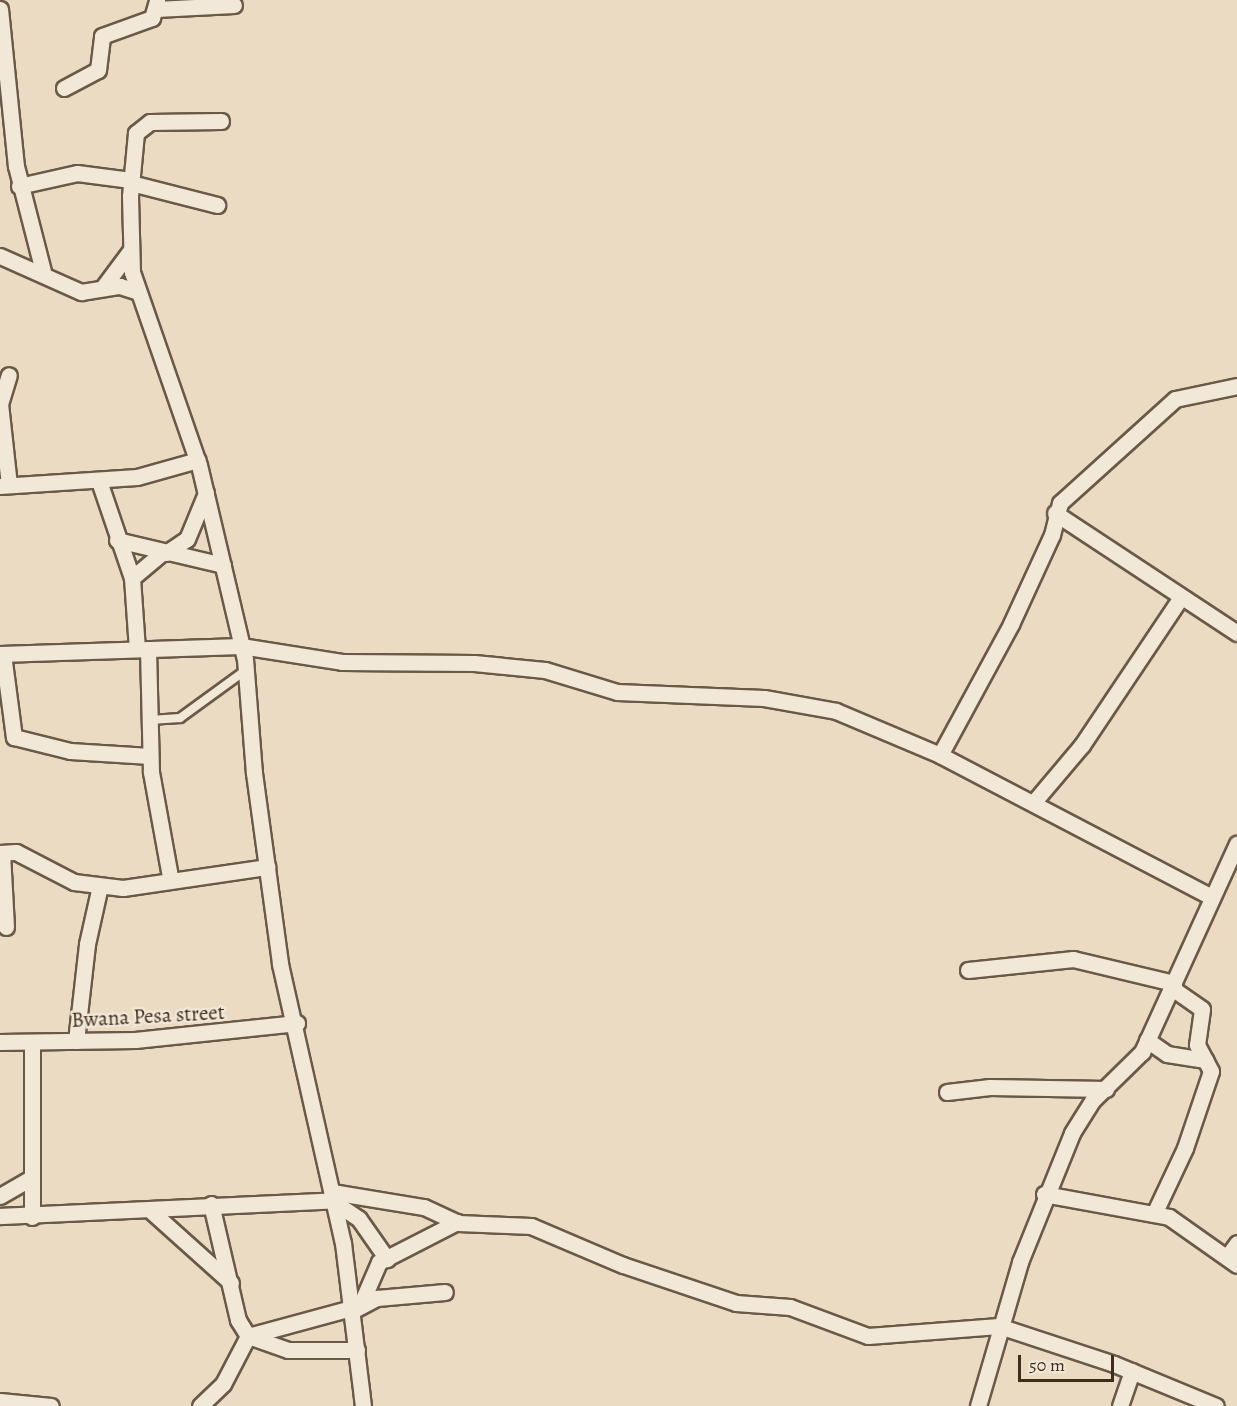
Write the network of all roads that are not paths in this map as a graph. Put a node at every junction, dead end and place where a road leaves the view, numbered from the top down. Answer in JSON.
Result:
{"nodes":[{"id":1,"x":157,"y":4,"type":"edge"},
{"id":2,"x":234,"y":6,"type":"dead end"},
{"id":3,"x":0,"y":9,"type":"edge"},
{"id":4,"x":64,"y":88,"type":"dead end"},
{"id":5,"x":221,"y":121,"type":"dead end"},
{"id":6,"x":131,"y":182,"type":"junction"},
{"id":7,"x":19,"y":186,"type":"junction"},
{"id":8,"x":217,"y":205,"type":"dead end"},
{"id":9,"x":130,"y":251,"type":"junction"},
{"id":10,"x":0,"y":256,"type":"edge"},
{"id":11,"x":43,"y":271,"type":"junction"},
{"id":12,"x":104,"y":286,"type":"junction"},
{"id":13,"x":138,"y":292,"type":"junction"},
{"id":14,"x":9,"y":375,"type":"dead end"},
{"id":15,"x":1237,"y":386,"type":"edge"},
{"id":16,"x":198,"y":460,"type":"junction"},
{"id":17,"x":99,"y":481,"type":"junction"},
{"id":18,"x":4,"y":485,"type":"edge"},
{"id":19,"x":206,"y":493,"type":"junction"},
{"id":20,"x":1055,"y":513,"type":"junction"},
{"id":21,"x":117,"y":540,"type":"junction"},
{"id":22,"x":165,"y":553,"type":"junction"},
{"id":23,"x":223,"y":565,"type":"junction"},
{"id":24,"x":132,"y":578,"type":"junction"},
{"id":25,"x":1181,"y":597,"type":"junction"},
{"id":26,"x":1237,"y":633,"type":"edge"},
{"id":27,"x":242,"y":646,"type":"junction"},
{"id":28,"x":143,"y":649,"type":"junction"},
{"id":29,"x":1,"y":654,"type":"edge"},
{"id":30,"x":246,"y":670,"type":"junction"},
{"id":31,"x":150,"y":720,"type":"junction"},
{"id":32,"x":940,"y":755,"type":"junction"},
{"id":33,"x":150,"y":756,"type":"junction"},
{"id":34,"x":1034,"y":803,"type":"junction"},
{"id":35,"x":1237,"y":844,"type":"edge"},
{"id":36,"x":1,"y":853,"type":"edge"},
{"id":37,"x":267,"y":867,"type":"junction"},
{"id":38,"x":171,"y":878,"type":"junction"},
{"id":39,"x":100,"y":886,"type":"junction"},
{"id":40,"x":1212,"y":897,"type":"junction"},
{"id":41,"x":6,"y":927,"type":"dead end"},
{"id":42,"x":968,"y":970,"type":"dead end"},
{"id":43,"x":1173,"y":985,"type":"junction"},
{"id":44,"x":297,"y":1023,"type":"junction"},
{"id":45,"x":76,"y":1041,"type":"junction"},
{"id":46,"x":1147,"y":1041,"type":"junction"},
{"id":47,"x":0,"y":1042,"type":"edge"},
{"id":48,"x":32,"y":1042,"type":"junction"},
{"id":49,"x":1206,"y":1060,"type":"junction"},
{"id":50,"x":1106,"y":1089,"type":"junction"},
{"id":51,"x":947,"y":1092,"type":"dead end"},
{"id":52,"x":29,"y":1179,"type":"junction"},
{"id":53,"x":1044,"y":1194,"type":"junction"},
{"id":54,"x":0,"y":1196,"type":"edge"},
{"id":55,"x":333,"y":1198,"type":"junction"},
{"id":56,"x":211,"y":1204,"type":"junction"},
{"id":57,"x":152,"y":1212,"type":"junction"},
{"id":58,"x":1154,"y":1214,"type":"junction"},
{"id":59,"x":0,"y":1216,"type":"edge"},
{"id":60,"x":32,"y":1217,"type":"junction"},
{"id":61,"x":457,"y":1222,"type":"junction"},
{"id":62,"x":1237,"y":1243,"type":"edge"},
{"id":63,"x":387,"y":1259,"type":"junction"},
{"id":64,"x":1232,"y":1261,"type":"edge"},
{"id":65,"x":231,"y":1283,"type":"junction"},
{"id":66,"x":445,"y":1292,"type":"dead end"},
{"id":67,"x":354,"y":1309,"type":"junction"},
{"id":68,"x":999,"y":1326,"type":"junction"},
{"id":69,"x":248,"y":1336,"type":"junction"},
{"id":70,"x":357,"y":1350,"type":"junction"},
{"id":71,"x":1132,"y":1371,"type":"junction"},
{"id":72,"x":0,"y":1401,"type":"edge"},
{"id":73,"x":1193,"y":1401,"type":"edge"},
{"id":74,"x":51,"y":1406,"type":"edge"},
{"id":75,"x":200,"y":1406,"type":"edge"},
{"id":76,"x":363,"y":1406,"type":"edge"},
{"id":77,"x":978,"y":1406,"type":"edge"},
{"id":78,"x":1120,"y":1406,"type":"edge"},
{"id":79,"x":1216,"y":1406,"type":"edge"}],
"edges":[{"from":1,"to":2,"type":"street"},
{"from":1,"to":4,"type":"street"},
{"from":3,"to":7,"type":"street"},
{"from":5,"to":6,"type":"street"},
{"from":6,"to":7,"type":"street"},
{"from":6,"to":8,"type":"street"},
{"from":6,"to":9,"type":"street"},
{"from":7,"to":11,"type":"street"},
{"from":9,"to":12,"type":"street"},
{"from":9,"to":13,"type":"street"},
{"from":10,"to":11,"type":"street"},
{"from":11,"to":12,"type":"street"},
{"from":12,"to":13,"type":"street"},
{"from":13,"to":16,"type":"street"},
{"from":14,"to":18,"type":"street"},
{"from":15,"to":20,"type":"street"},
{"from":16,"to":17,"type":"street"},
{"from":16,"to":19,"type":"street"},
{"from":17,"to":18,"type":"street"},
{"from":17,"to":21,"type":"street"},
{"from":19,"to":22,"type":"street"},
{"from":19,"to":23,"type":"street"},
{"from":20,"to":25,"type":"street"},
{"from":20,"to":32,"type":"street"},
{"from":21,"to":22,"type":"street"},
{"from":21,"to":24,"type":"street"},
{"from":22,"to":23,"type":"street"},
{"from":22,"to":24,"type":"street"},
{"from":23,"to":27,"type":"street"},
{"from":24,"to":28,"type":"street"},
{"from":25,"to":26,"type":"street"},
{"from":25,"to":34,"type":"street"},
{"from":27,"to":28,"type":"street"},
{"from":27,"to":30,"type":"street"},
{"from":27,"to":32,"type":"street"},
{"from":28,"to":29,"type":"street"},
{"from":28,"to":31,"type":"street"},
{"from":29,"to":33,"type":"street"},
{"from":30,"to":31,"type":"lane"},
{"from":30,"to":37,"type":"street"},
{"from":31,"to":33,"type":"street"},
{"from":32,"to":34,"type":"street"},
{"from":33,"to":38,"type":"street"},
{"from":34,"to":40,"type":"street"},
{"from":35,"to":40,"type":"street"},
{"from":36,"to":39,"type":"street"},
{"from":36,"to":41,"type":"street"},
{"from":37,"to":38,"type":"street"},
{"from":37,"to":44,"type":"street"},
{"from":38,"to":39,"type":"street"},
{"from":39,"to":45,"type":"street"},
{"from":40,"to":43,"type":"street"},
{"from":42,"to":43,"type":"street"},
{"from":43,"to":46,"type":"street"},
{"from":43,"to":49,"type":"street"},
{"from":44,"to":45,"type":"street","name":"Bwana Pesa street"},
{"from":44,"to":55,"type":"street"},
{"from":45,"to":48,"type":"street","name":"Bwana Pesa street"},
{"from":46,"to":49,"type":"street"},
{"from":46,"to":50,"type":"street"},
{"from":47,"to":48,"type":"street","name":"Bwana Pesa street"},
{"from":48,"to":52,"type":"street"},
{"from":49,"to":58,"type":"street"},
{"from":50,"to":51,"type":"street"},
{"from":50,"to":53,"type":"street"},
{"from":52,"to":54,"type":"street"},
{"from":52,"to":60,"type":"street"},
{"from":53,"to":58,"type":"street"},
{"from":53,"to":68,"type":"street"},
{"from":55,"to":56,"type":"street"},
{"from":55,"to":61,"type":"street"},
{"from":55,"to":63,"type":"street"},
{"from":55,"to":67,"type":"street"},
{"from":56,"to":57,"type":"street"},
{"from":56,"to":65,"type":"street"},
{"from":57,"to":60,"type":"street"},
{"from":57,"to":65,"type":"street"},
{"from":58,"to":64,"type":"street"},
{"from":59,"to":60,"type":"street"},
{"from":61,"to":63,"type":"street"},
{"from":61,"to":68,"type":"street"},
{"from":62,"to":64,"type":"street"},
{"from":63,"to":67,"type":"street"},
{"from":65,"to":69,"type":"street"},
{"from":66,"to":67,"type":"street"},
{"from":67,"to":69,"type":"street"},
{"from":67,"to":70,"type":"street"},
{"from":68,"to":71,"type":"street"},
{"from":68,"to":77,"type":"street"},
{"from":69,"to":70,"type":"street"},
{"from":69,"to":75,"type":"street"},
{"from":70,"to":76,"type":"street"},
{"from":71,"to":73,"type":"street"},
{"from":71,"to":78,"type":"street"},
{"from":72,"to":74,"type":"street"},
{"from":73,"to":79,"type":"street"}]}
